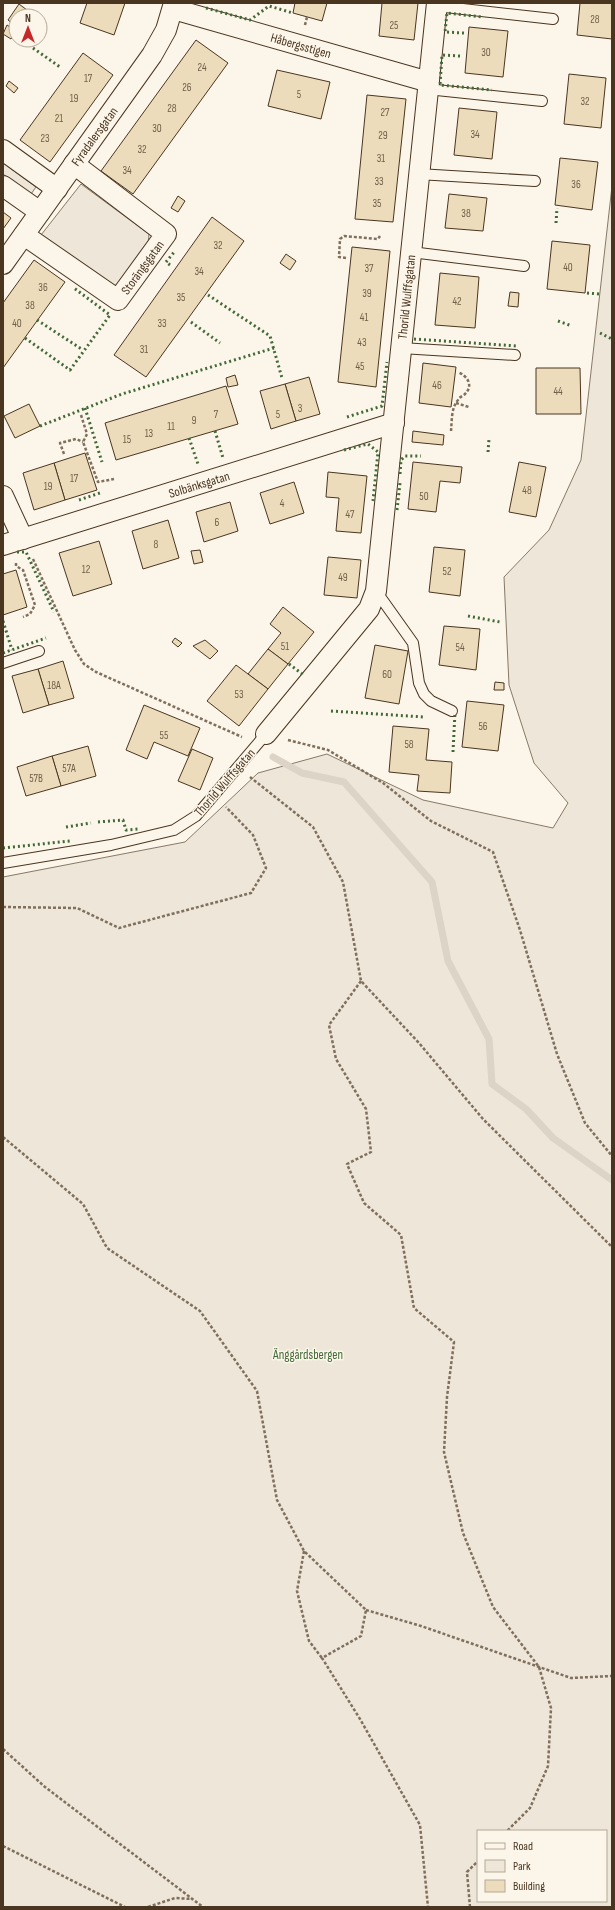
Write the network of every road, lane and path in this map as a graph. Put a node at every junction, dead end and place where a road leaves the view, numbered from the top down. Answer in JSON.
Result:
{"nodes":[{"id":1,"x":437,"y":4,"type":"edge"},
{"id":2,"x":173,"y":6,"type":"edge"},
{"id":3,"x":553,"y":19,"type":"dead end"},
{"id":4,"x":428,"y":86,"type":"junction"},
{"id":5,"x":542,"y":101,"type":"dead end"},
{"id":6,"x":3,"y":150,"type":"edge"},
{"id":7,"x":74,"y":164,"type":"junction"},
{"id":8,"x":418,"y":174,"type":"junction"},
{"id":9,"x":535,"y":181,"type":"dead end"},
{"id":10,"x":3,"y":186,"type":"edge"},
{"id":11,"x":57,"y":188,"type":"junction"},
{"id":12,"x":40,"y":212,"type":"junction"},
{"id":13,"x":24,"y":235,"type":"junction"},
{"id":14,"x":380,"y":236,"type":"dead end"},
{"id":15,"x":411,"y":252,"type":"junction"},
{"id":16,"x":346,"y":258,"type":"dead end"},
{"id":17,"x":3,"y":264,"type":"edge"},
{"id":18,"x":524,"y":266,"type":"dead end"},
{"id":19,"x":401,"y":348,"type":"junction"},
{"id":20,"x":515,"y":355,"type":"dead end"},
{"id":21,"x":458,"y":372,"type":"dead end"},
{"id":22,"x":456,"y":403,"type":"junction"},
{"id":23,"x":469,"y":407,"type":"dead end"},
{"id":24,"x":81,"y":415,"type":"dead end"},
{"id":25,"x":394,"y":423,"type":"junction"},
{"id":26,"x":451,"y":431,"type":"dead end"},
{"id":27,"x":83,"y":442,"type":"junction"},
{"id":28,"x":64,"y":454,"type":"dead end"},
{"id":29,"x":114,"y":479,"type":"dead end"},
{"id":30,"x":3,"y":496,"type":"edge"},
{"id":31,"x":23,"y":538,"type":"junction"},
{"id":32,"x":9,"y":552,"type":"edge"},
{"id":33,"x":376,"y":591,"type":"junction"},
{"id":34,"x":23,"y":617,"type":"dead end"},
{"id":35,"x":39,"y":651,"type":"dead end"},
{"id":36,"x":3,"y":663,"type":"edge"},
{"id":37,"x":452,"y":711,"type":"dead end"},
{"id":38,"x":266,"y":734,"type":"junction"},
{"id":39,"x":237,"y":767,"type":"junction"},
{"id":40,"x":214,"y":795,"type":"junction"},
{"id":41,"x":3,"y":864,"type":"edge"},
{"id":42,"x":3,"y":907,"type":"edge"},
{"id":43,"x":361,"y":981,"type":"junction"},
{"id":44,"x":3,"y":1137,"type":"edge"},
{"id":45,"x":612,"y":1156,"type":"edge"},
{"id":46,"x":612,"y":1248,"type":"edge"},
{"id":47,"x":304,"y":1551,"type":"junction"},
{"id":48,"x":366,"y":1610,"type":"junction"},
{"id":49,"x":322,"y":1658,"type":"junction"},
{"id":50,"x":539,"y":1667,"type":"junction"},
{"id":51,"x":612,"y":1676,"type":"edge"},
{"id":52,"x":3,"y":1749,"type":"edge"},
{"id":53,"x":508,"y":1830,"type":"edge"},
{"id":54,"x":3,"y":1846,"type":"edge"},
{"id":55,"x":477,"y":1862,"type":"edge"},
{"id":56,"x":192,"y":1899,"type":"junction"},
{"id":57,"x":125,"y":1907,"type":"edge"},
{"id":58,"x":148,"y":1907,"type":"edge"},
{"id":59,"x":202,"y":1907,"type":"edge"},
{"id":60,"x":428,"y":1907,"type":"edge"},
{"id":61,"x":470,"y":1907,"type":"edge"}],
"edges":[{"from":1,"to":3,"type":"lane"},
{"from":1,"to":4,"type":"street","name":"Thorild Wulffsgatan"},
{"from":2,"to":4,"type":"street","name":"Håbergsstigen"},
{"from":2,"to":7,"type":"street","name":"Fyradalersgatan"},
{"from":4,"to":5,"type":"lane"},
{"from":4,"to":8,"type":"street","name":"Thorild Wulffsgatan"},
{"from":6,"to":11,"type":"street"},
{"from":7,"to":11,"type":"street","name":"Fyradalersgatan"},
{"from":7,"to":13,"type":"street","name":"Storängsgatan"},
{"from":8,"to":9,"type":"lane"},
{"from":8,"to":15,"type":"street","name":"Thorild Wulffsgatan"},
{"from":10,"to":12,"type":"street"},
{"from":11,"to":12,"type":"street","name":"Fyradalersgatan"},
{"from":12,"to":13,"type":"street","name":"Fyradalersgatan"},
{"from":13,"to":17,"type":"street","name":"Fyradalersgatan"},
{"from":14,"to":16,"type":"path"},
{"from":15,"to":18,"type":"lane"},
{"from":15,"to":19,"type":"street","name":"Thorild Wulffsgatan"},
{"from":19,"to":20,"type":"lane"},
{"from":19,"to":25,"type":"street","name":"Thorild Wulffsgatan"},
{"from":21,"to":22,"type":"path"},
{"from":22,"to":23,"type":"path"},
{"from":22,"to":26,"type":"path"},
{"from":24,"to":27,"type":"path"},
{"from":25,"to":31,"type":"street","name":"Solbänksgatan"},
{"from":25,"to":33,"type":"street","name":"Thorild Wulffsgatan"},
{"from":27,"to":28,"type":"path"},
{"from":27,"to":29,"type":"path"},
{"from":30,"to":31,"type":"street"},
{"from":31,"to":32,"type":"street","name":"Solbänksgatan"},
{"from":31,"to":38,"type":"path"},
{"from":32,"to":34,"type":"path"},
{"from":33,"to":37,"type":"lane"},
{"from":33,"to":38,"type":"street","name":"Thorild Wulffsgatan"},
{"from":35,"to":36,"type":"lane"},
{"from":38,"to":39,"type":"lane","name":"Thorild Wulffsgatan"},
{"from":38,"to":45,"type":"path"},
{"from":39,"to":40,"type":"lane","name":"Thorild Wulffsgatan"},
{"from":39,"to":43,"type":"path"},
{"from":40,"to":41,"type":"lane","name":"Thorild Wulffsgatan"},
{"from":40,"to":42,"type":"path"},
{"from":43,"to":46,"type":"path"},
{"from":43,"to":50,"type":"path"},
{"from":44,"to":47,"type":"path"},
{"from":47,"to":48,"type":"path"},
{"from":47,"to":49,"type":"path"},
{"from":48,"to":49,"type":"path"},
{"from":48,"to":50,"type":"path"},
{"from":49,"to":60,"type":"path"},
{"from":50,"to":51,"type":"path"},
{"from":50,"to":53,"type":"path"},
{"from":52,"to":56,"type":"path"},
{"from":54,"to":57,"type":"path"},
{"from":55,"to":61,"type":"path"},
{"from":56,"to":58,"type":"path"},
{"from":56,"to":59,"type":"path"}]}
